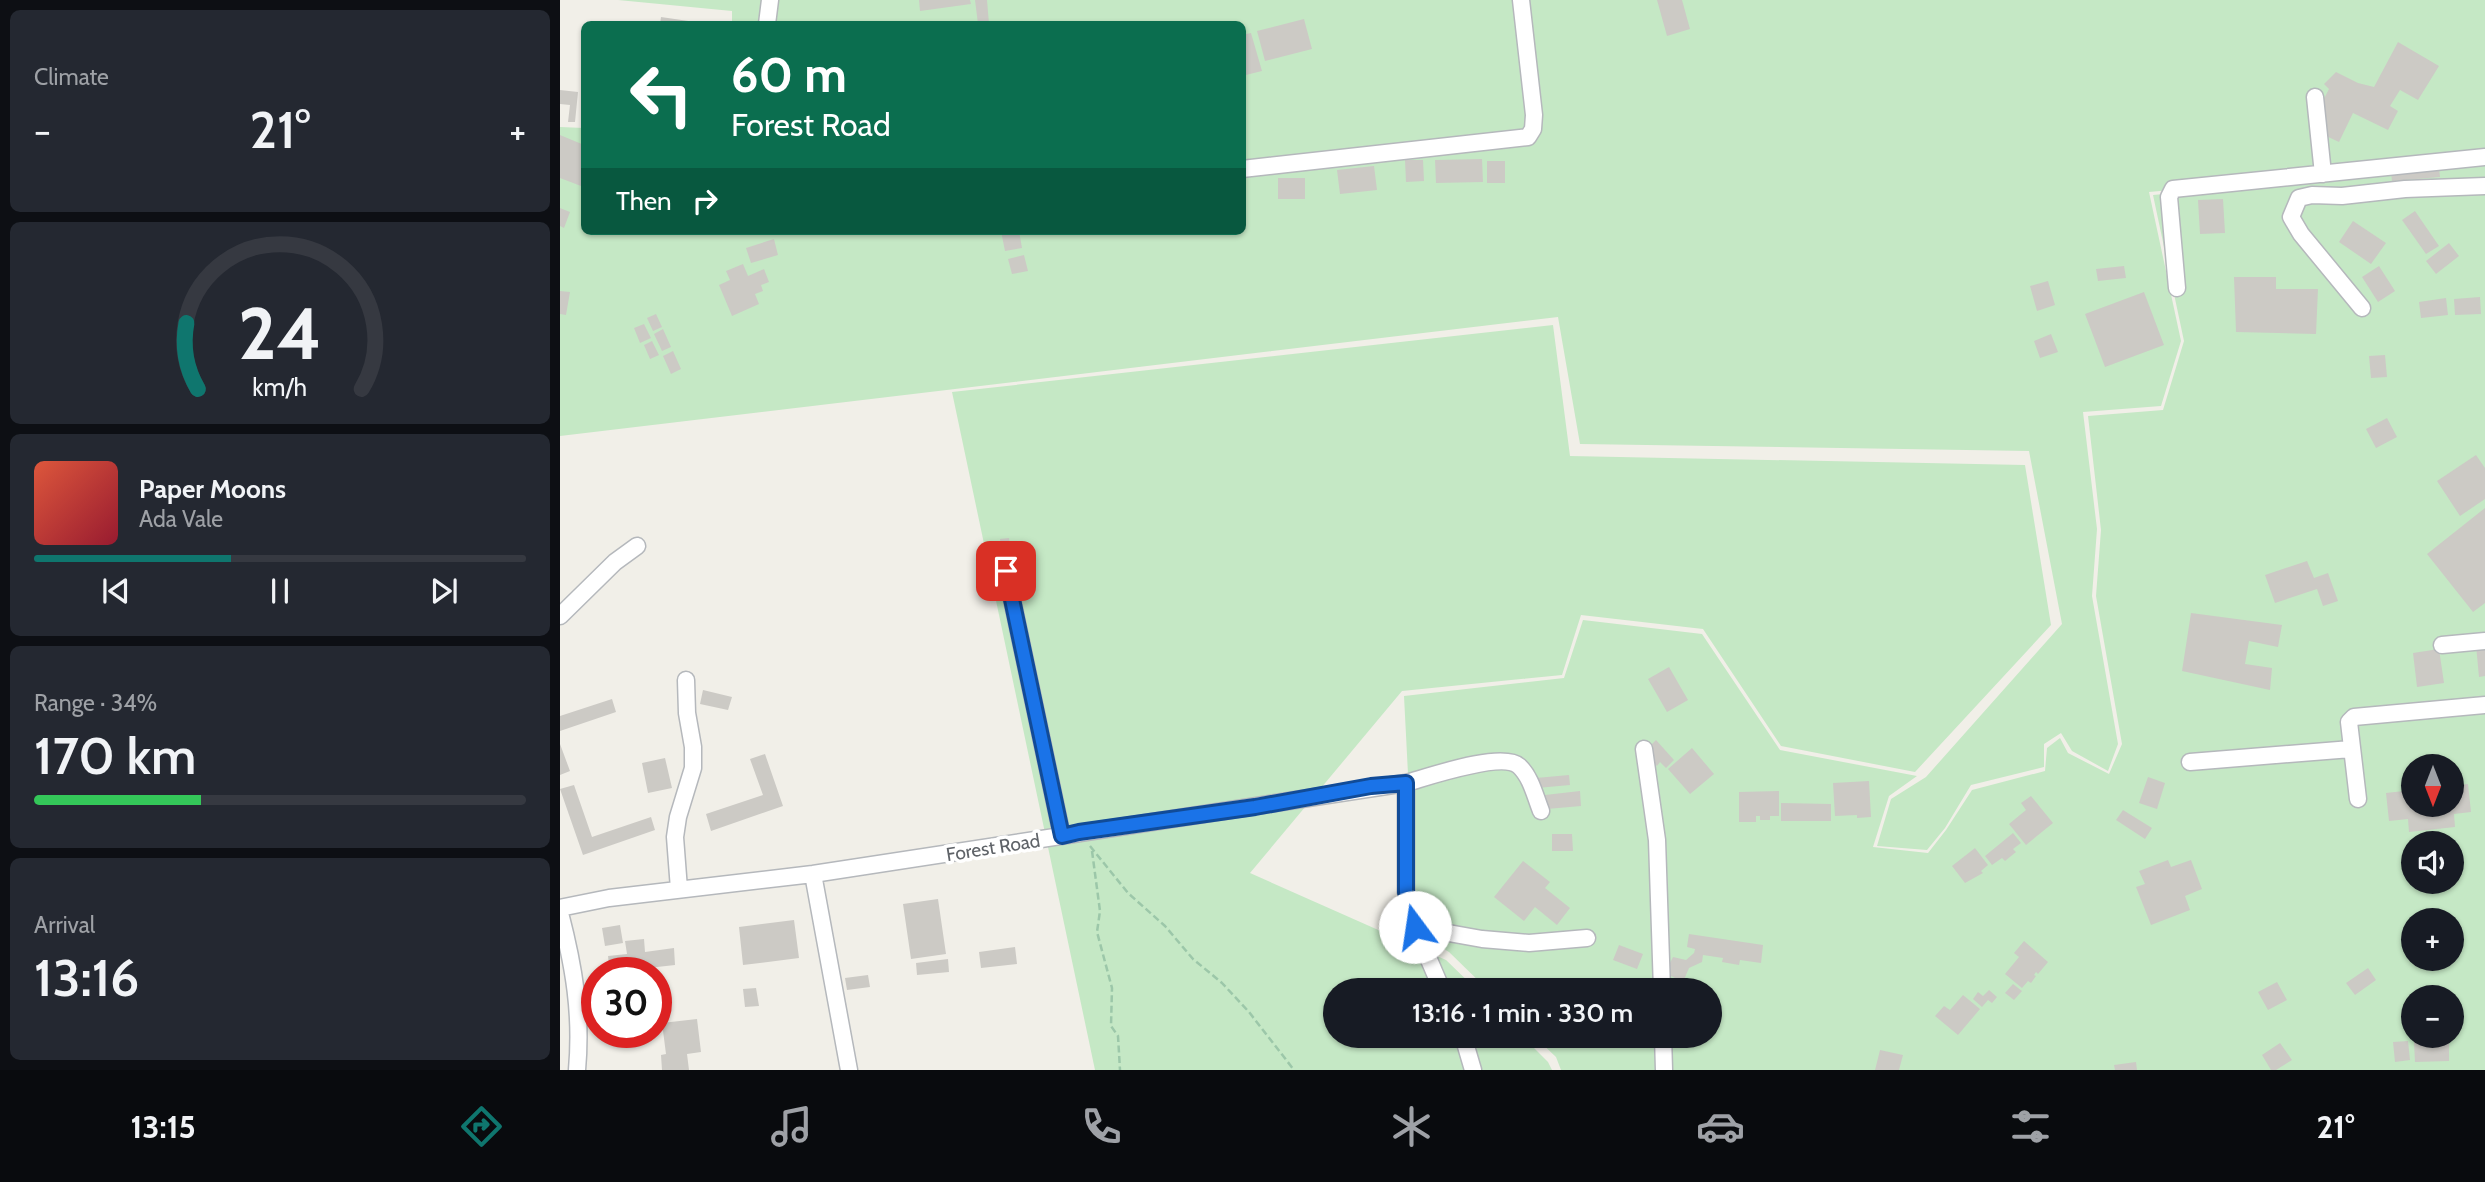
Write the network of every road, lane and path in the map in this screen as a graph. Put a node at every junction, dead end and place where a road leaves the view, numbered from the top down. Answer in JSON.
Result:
{"nodes":[{"id":1,"x":770,"y":0,"type":"edge"},
{"id":2,"x":1521,"y":0,"type":"edge"},
{"id":3,"x":767,"y":21,"type":"edge"},
{"id":4,"x":2315,"y":97,"type":"dead end"},
{"id":5,"x":2485,"y":157,"type":"edge"},
{"id":6,"x":1246,"y":169,"type":"edge"},
{"id":7,"x":2323,"y":174,"type":"junction"},
{"id":8,"x":2485,"y":186,"type":"edge"},
{"id":9,"x":2177,"y":288,"type":"dead end"},
{"id":10,"x":2361,"y":308,"type":"dead end"},
{"id":11,"x":637,"y":546,"type":"dead end"},
{"id":12,"x":1006,"y":571,"type":"dead end"},
{"id":13,"x":560,"y":616,"type":"edge"},
{"id":14,"x":2485,"y":641,"type":"edge"},
{"id":15,"x":2441,"y":645,"type":"dead end"},
{"id":16,"x":686,"y":680,"type":"dead end"},
{"id":17,"x":2485,"y":705,"type":"edge"},
{"id":18,"x":1644,"y":749,"type":"dead end"},
{"id":19,"x":2351,"y":749,"type":"junction"},
{"id":20,"x":2190,"y":762,"type":"dead end"},
{"id":21,"x":1406,"y":783,"type":"junction"},
{"id":22,"x":2358,"y":799,"type":"dead end"},
{"id":23,"x":1541,"y":811,"type":"dead end"},
{"id":24,"x":1079,"y":832,"type":"junction"},
{"id":25,"x":1062,"y":836,"type":"junction"},
{"id":26,"x":1091,"y":848,"type":"junction"},
{"id":27,"x":813,"y":874,"type":"junction"},
{"id":28,"x":679,"y":889,"type":"junction"},
{"id":29,"x":560,"y":911,"type":"edge"},
{"id":30,"x":1415,"y":927,"type":"junction"},
{"id":31,"x":1587,"y":938,"type":"dead end"},
{"id":32,"x":1436,"y":978,"type":"edge"},
{"id":33,"x":1662,"y":978,"type":"edge"},
{"id":34,"x":1467,"y":1048,"type":"edge"},
{"id":35,"x":1663,"y":1048,"type":"edge"},
{"id":36,"x":1294,"y":1069,"type":"edge"},
{"id":37,"x":578,"y":1070,"type":"edge"},
{"id":38,"x":849,"y":1070,"type":"edge"},
{"id":39,"x":1120,"y":1070,"type":"edge"},
{"id":40,"x":1473,"y":1070,"type":"edge"},
{"id":41,"x":1664,"y":1070,"type":"edge"}],
"edges":[{"from":1,"to":3,"type":"street"},
{"from":2,"to":6,"type":"street"},
{"from":4,"to":7,"type":"street"},
{"from":5,"to":7,"type":"street"},
{"from":7,"to":9,"type":"street"},
{"from":8,"to":10,"type":"street"},
{"from":11,"to":13,"type":"street"},
{"from":12,"to":25,"type":"street"},
{"from":14,"to":15,"type":"street"},
{"from":16,"to":28,"type":"street"},
{"from":17,"to":19,"type":"street"},
{"from":18,"to":33,"type":"street"},
{"from":19,"to":20,"type":"street"},
{"from":19,"to":22,"type":"street"},
{"from":21,"to":23,"type":"street","name":"Forest Road"},
{"from":21,"to":24,"type":"street","name":"Forest Road"},
{"from":21,"to":30,"type":"street"},
{"from":24,"to":25,"type":"street","name":"Forest Road"},
{"from":24,"to":26,"type":"path"},
{"from":25,"to":27,"type":"street","name":"Forest Road"},
{"from":26,"to":36,"type":"path"},
{"from":26,"to":39,"type":"path"},
{"from":27,"to":28,"type":"street","name":"Forest Road"},
{"from":27,"to":38,"type":"street"},
{"from":28,"to":29,"type":"street","name":"Forest Road"},
{"from":29,"to":37,"type":"street"},
{"from":30,"to":31,"type":"street"},
{"from":30,"to":32,"type":"street"},
{"from":34,"to":40,"type":"street"},
{"from":35,"to":41,"type":"street"}]}
